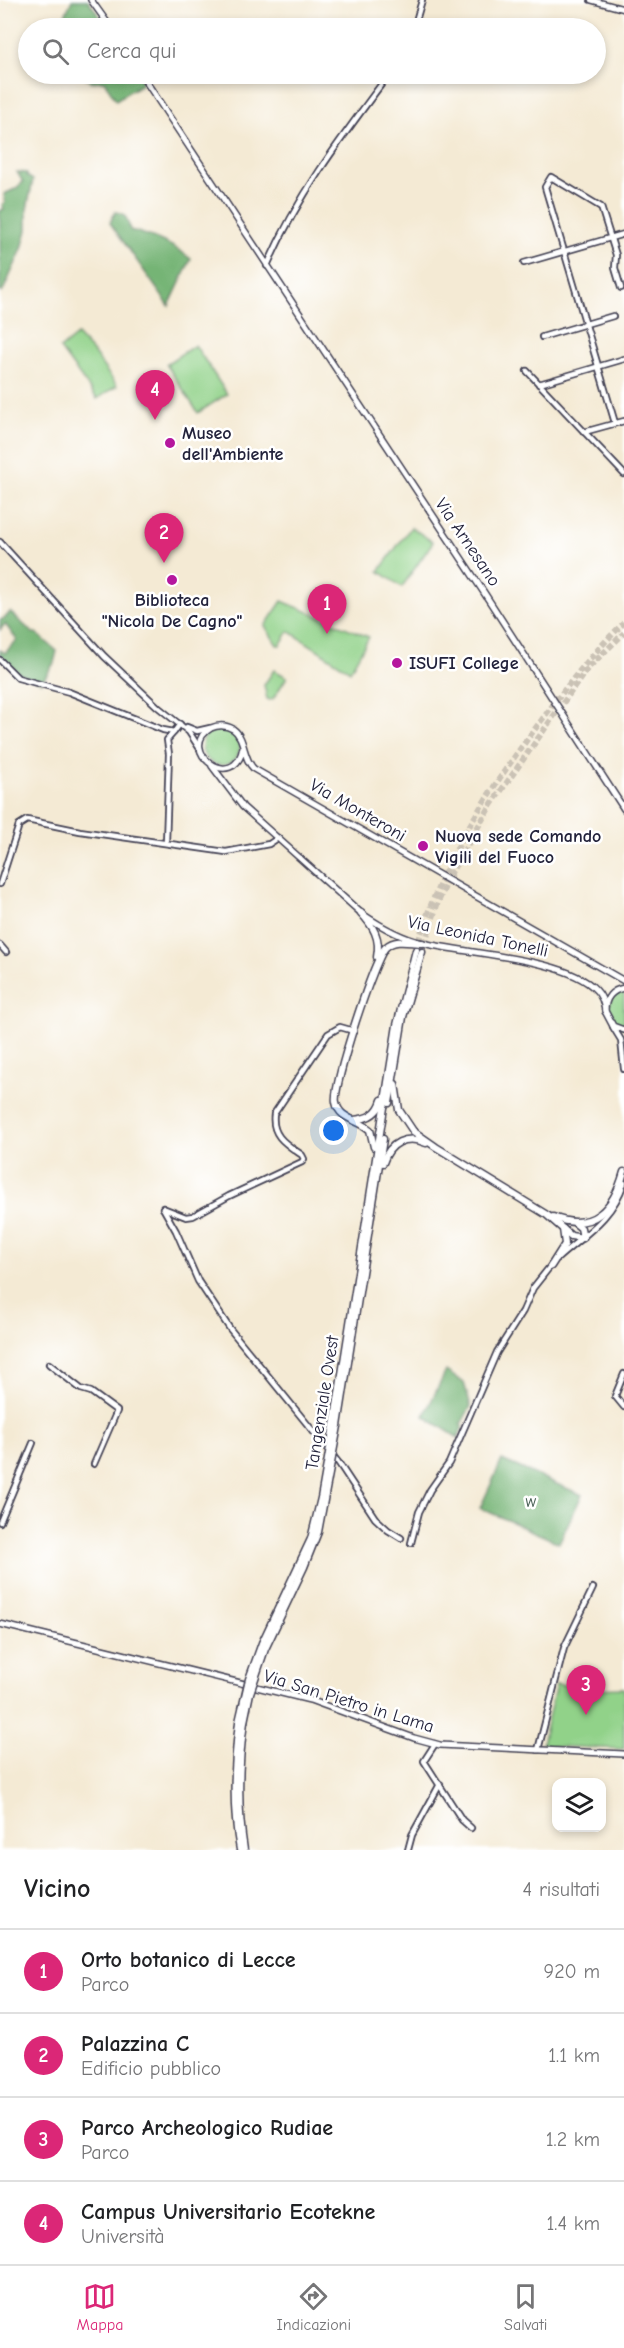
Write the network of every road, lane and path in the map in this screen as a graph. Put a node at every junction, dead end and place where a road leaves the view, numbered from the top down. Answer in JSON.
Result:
{"nodes":[{"id":1,"x":91,"y":0,"type":"edge"},
{"id":2,"x":422,"y":0,"type":"edge"},
{"id":3,"x":591,"y":0,"type":"edge"},
{"id":4,"x":616,"y":3,"type":"edge"},
{"id":5,"x":624,"y":8,"type":"edge"},
{"id":6,"x":104,"y":18,"type":"edge"},
{"id":7,"x":417,"y":18,"type":"edge"},
{"id":8,"x":148,"y":84,"type":"edge"},
{"id":9,"x":382,"y":84,"type":"edge"},
{"id":10,"x":624,"y":234,"type":"edge"},
{"id":11,"x":610,"y":238,"type":"junction"},
{"id":12,"x":564,"y":251,"type":"junction"},
{"id":13,"x":524,"y":263,"type":"dead end"},
{"id":14,"x":267,"y":266,"type":"junction"},
{"id":15,"x":621,"y":288,"type":"dead end"},
{"id":16,"x":613,"y":316,"type":"dead end"},
{"id":17,"x":586,"y":324,"type":"junction"},
{"id":18,"x":542,"y":337,"type":"dead end"},
{"id":19,"x":624,"y":359,"type":"edge"},
{"id":20,"x":598,"y":367,"type":"junction"},
{"id":21,"x":527,"y":371,"type":"dead end"},
{"id":22,"x":539,"y":384,"type":"junction"},
{"id":23,"x":624,"y":421,"type":"edge"},
{"id":24,"x":615,"y":423,"type":"junction"},
{"id":25,"x":584,"y":432,"type":"junction"},
{"id":26,"x":624,"y":474,"type":"edge"},
{"id":27,"x":0,"y":542,"type":"edge"},
{"id":28,"x":0,"y":660,"type":"edge"},
{"id":29,"x":181,"y":725,"type":"junction"},
{"id":30,"x":213,"y":727,"type":"junction"},
{"id":31,"x":174,"y":732,"type":"junction"},
{"id":32,"x":243,"y":747,"type":"junction"},
{"id":33,"x":201,"y":750,"type":"junction"},
{"id":34,"x":212,"y":766,"type":"junction"},
{"id":35,"x":624,"y":809,"type":"edge"},
{"id":36,"x":278,"y":838,"type":"junction"},
{"id":37,"x":166,"y":843,"type":"junction"},
{"id":38,"x":0,"y":884,"type":"edge"},
{"id":39,"x":361,"y":913,"type":"junction"},
{"id":40,"x":422,"y":943,"type":"junction"},
{"id":41,"x":0,"y":945,"type":"edge"},
{"id":42,"x":6,"y":952,"type":"dead end"},
{"id":43,"x":376,"y":963,"type":"junction"},
{"id":44,"x":624,"y":981,"type":"edge"},
{"id":45,"x":624,"y":988,"type":"edge"},
{"id":46,"x":605,"y":1011,"type":"junction"},
{"id":47,"x":610,"y":1022,"type":"junction"},
{"id":48,"x":401,"y":1027,"type":"junction"},
{"id":49,"x":624,"y":1030,"type":"edge"},
{"id":50,"x":354,"y":1031,"type":"junction"},
{"id":51,"x":624,"y":1053,"type":"edge"},
{"id":52,"x":392,"y":1056,"type":"junction"},
{"id":53,"x":623,"y":1062,"type":"edge"},
{"id":54,"x":624,"y":1069,"type":"edge"},
{"id":55,"x":354,"y":1120,"type":"junction"},
{"id":56,"x":436,"y":1147,"type":"junction"},
{"id":57,"x":624,"y":1172,"type":"edge"},
{"id":58,"x":624,"y":1183,"type":"edge"},
{"id":59,"x":370,"y":1208,"type":"junction"},
{"id":60,"x":547,"y":1215,"type":"junction"},
{"id":61,"x":574,"y":1223,"type":"junction"},
{"id":62,"x":561,"y":1226,"type":"junction"},
{"id":63,"x":583,"y":1238,"type":"junction"},
{"id":64,"x":551,"y":1266,"type":"junction"},
{"id":65,"x":49,"y":1364,"type":"dead end"},
{"id":66,"x":624,"y":1374,"type":"edge"},
{"id":67,"x":624,"y":1407,"type":"edge"},
{"id":68,"x":33,"y":1443,"type":"dead end"},
{"id":69,"x":94,"y":1464,"type":"dead end"},
{"id":70,"x":0,"y":1522,"type":"edge"},
{"id":71,"x":401,"y":1538,"type":"dead end"},
{"id":72,"x":411,"y":1543,"type":"dead end"},
{"id":73,"x":593,"y":1588,"type":"dead end"},
{"id":74,"x":0,"y":1624,"type":"edge"},
{"id":75,"x":242,"y":1722,"type":"junction"},
{"id":76,"x":435,"y":1744,"type":"junction"},
{"id":77,"x":538,"y":1750,"type":"junction"},
{"id":78,"x":624,"y":1754,"type":"edge"},
{"id":79,"x":440,"y":1784,"type":"junction"},
{"id":80,"x":471,"y":1828,"type":"dead end"},
{"id":81,"x":242,"y":1850,"type":"edge"},
{"id":82,"x":408,"y":1850,"type":"edge"}],
"edges":[{"from":1,"to":6,"type":"main road"},
{"from":2,"to":7,"type":"street"},
{"from":3,"to":4,"type":"street"},
{"from":4,"to":5,"type":"street"},
{"from":8,"to":14,"type":"main road","name":"Via Arnesano"},
{"from":9,"to":14,"type":"street"},
{"from":10,"to":11,"type":"street"},
{"from":11,"to":12,"type":"street"},
{"from":11,"to":12,"type":"street"},
{"from":11,"to":15,"type":"street"},
{"from":12,"to":13,"type":"street"},
{"from":12,"to":17,"type":"street"},
{"from":14,"to":35,"type":"main road","name":"Via Arnesano"},
{"from":16,"to":17,"type":"street"},
{"from":17,"to":18,"type":"street"},
{"from":17,"to":20,"type":"street"},
{"from":19,"to":20,"type":"street"},
{"from":20,"to":22,"type":"street"},
{"from":20,"to":24,"type":"street"},
{"from":21,"to":22,"type":"street"},
{"from":22,"to":25,"type":"street"},
{"from":23,"to":24,"type":"street"},
{"from":24,"to":25,"type":"street"},
{"from":25,"to":26,"type":"street"},
{"from":27,"to":29,"type":"street"},
{"from":28,"to":31,"type":"street"},
{"from":29,"to":30,"type":"street"},
{"from":29,"to":31,"type":"street"},
{"from":29,"to":33,"type":"street"},
{"from":30,"to":32,"type":"main road","name":"Via Monteroni"},
{"from":30,"to":33,"type":"main road"},
{"from":31,"to":37,"type":"street"},
{"from":32,"to":34,"type":"main road"},
{"from":32,"to":44,"type":"main road","name":"Via Monteroni"},
{"from":33,"to":34,"type":"main road"},
{"from":34,"to":36,"type":"main road","name":"Via Leonida Tonelli"},
{"from":36,"to":37,"type":"street"},
{"from":36,"to":39,"type":"main road","name":"Via Leonida Tonelli"},
{"from":37,"to":38,"type":"street"},
{"from":39,"to":40,"type":"main road","name":"Via Leonida Tonelli"},
{"from":39,"to":43,"type":"highway"},
{"from":40,"to":43,"type":"highway"},
{"from":40,"to":46,"type":"main road","name":"Via Leonida Tonelli"},
{"from":41,"to":42,"type":"street"},
{"from":43,"to":50,"type":"highway"},
{"from":45,"to":46,"type":"main road"},
{"from":46,"to":47,"type":"main road"},
{"from":47,"to":49,"type":"main road"},
{"from":47,"to":53,"type":"street"},
{"from":48,"to":52,"type":"highway","name":"Tangenziale Ovest"},
{"from":48,"to":56,"type":"highway"},
{"from":48,"to":59,"type":"highway","name":"Tangenziale Ovest"},
{"from":50,"to":55,"type":"highway"},
{"from":50,"to":71,"type":"street"},
{"from":51,"to":53,"type":"street"},
{"from":52,"to":55,"type":"highway"},
{"from":52,"to":59,"type":"highway","name":"Tangenziale Ovest"},
{"from":53,"to":54,"type":"street"},
{"from":55,"to":59,"type":"highway"},
{"from":56,"to":59,"type":"highway"},
{"from":56,"to":60,"type":"highway"},
{"from":57,"to":61,"type":"highway"},
{"from":58,"to":63,"type":"street"},
{"from":59,"to":75,"type":"highway","name":"Tangenziale Ovest","bridge":true},
{"from":60,"to":61,"type":"highway"},
{"from":60,"to":62,"type":"highway"},
{"from":61,"to":63,"type":"highway"},
{"from":62,"to":63,"type":"highway"},
{"from":62,"to":64,"type":"highway"},
{"from":63,"to":64,"type":"street"},
{"from":64,"to":72,"type":"street"},
{"from":65,"to":69,"type":"street"},
{"from":66,"to":67,"type":"street"},
{"from":68,"to":70,"type":"street"},
{"from":73,"to":77,"type":"street"},
{"from":74,"to":76,"type":"main road","name":"Via San Pietro in Lama"},
{"from":75,"to":81,"type":"highway","name":"Tangenziale Ovest"},
{"from":75,"to":81,"type":"highway","name":"Tangenziale Ovest"},
{"from":76,"to":77,"type":"main road","name":"Via San Pietro in Lama"},
{"from":76,"to":79,"type":"street"},
{"from":77,"to":78,"type":"main road","name":"Via San Pietro in Lama"},
{"from":79,"to":80,"type":"street"},
{"from":79,"to":82,"type":"street"}]}
